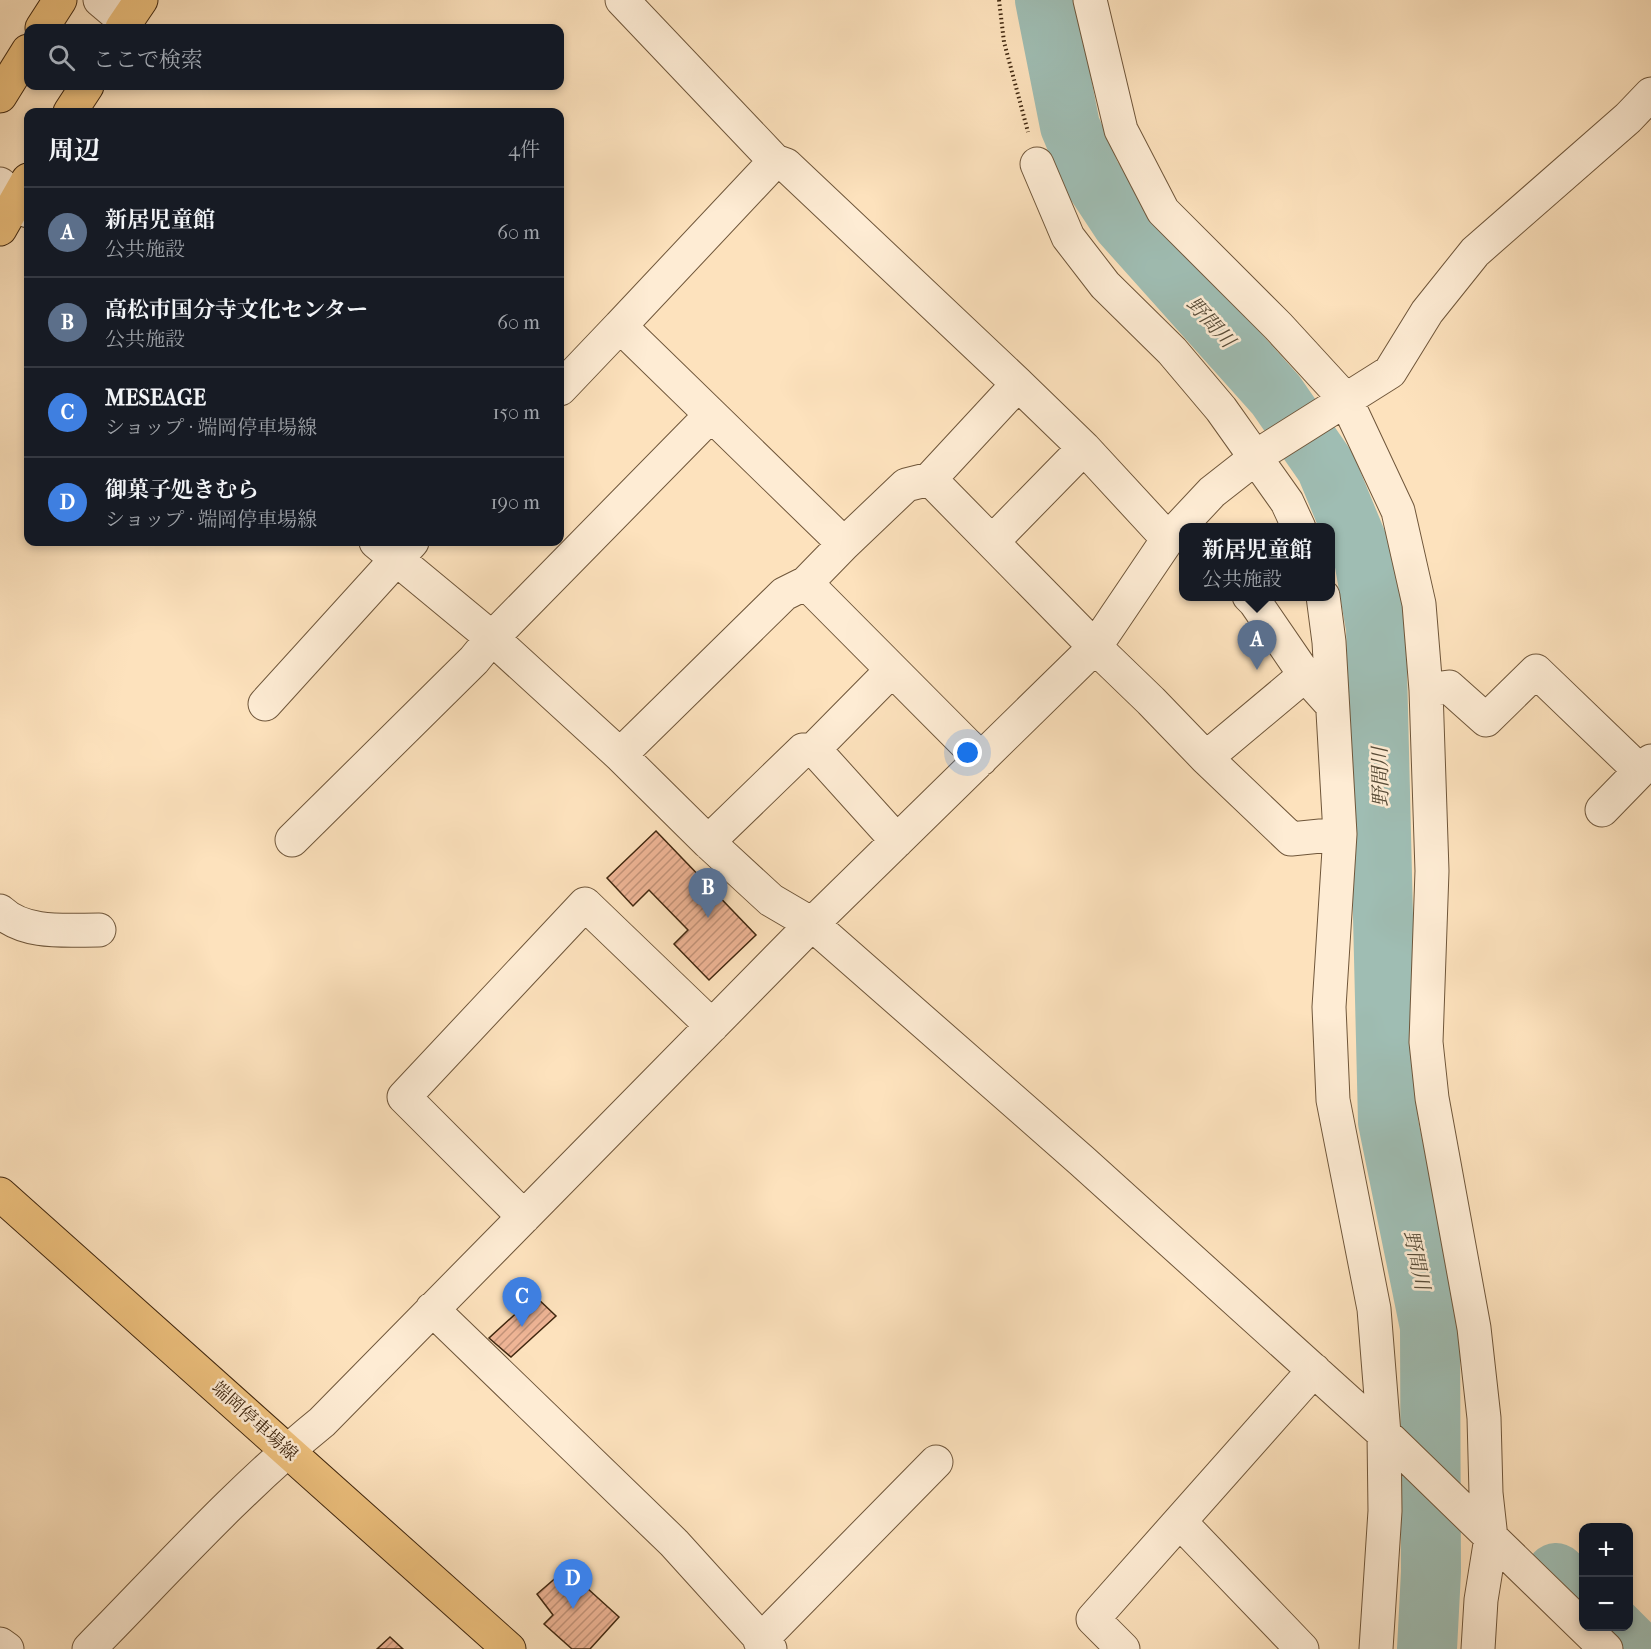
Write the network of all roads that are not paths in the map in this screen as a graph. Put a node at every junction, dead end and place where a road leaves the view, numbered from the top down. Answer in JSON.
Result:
{"nodes":[{"id":1,"x":60,"y":0,"type":"edge"},
{"id":2,"x":100,"y":0,"type":"edge"},
{"id":3,"x":622,"y":0,"type":"edge"},
{"id":4,"x":1089,"y":0,"type":"edge"},
{"id":5,"x":130,"y":17,"type":"edge"},
{"id":6,"x":45,"y":24,"type":"edge"},
{"id":7,"x":24,"y":57,"type":"edge"},
{"id":8,"x":84,"y":90,"type":"edge"},
{"id":9,"x":1651,"y":94,"type":"edge"},
{"id":10,"x":0,"y":96,"type":"edge"},
{"id":11,"x":73,"y":108,"type":"edge"},
{"id":12,"x":775,"y":161,"type":"junction"},
{"id":13,"x":1037,"y":165,"type":"road end"},
{"id":14,"x":18,"y":194,"type":"edge"},
{"id":15,"x":0,"y":230,"type":"edge"},
{"id":16,"x":620,"y":326,"type":"junction"},
{"id":17,"x":1018,"y":384,"type":"junction"},
{"id":18,"x":564,"y":385,"type":"edge"},
{"id":19,"x":1340,"y":404,"type":"junction"},
{"id":20,"x":710,"y":416,"type":"junction"},
{"id":21,"x":1084,"y":448,"type":"junction"},
{"id":22,"x":1259,"y":455,"type":"junction"},
{"id":23,"x":930,"y":478,"type":"junction"},
{"id":24,"x":1186,"y":523,"type":"edge"},
{"id":25,"x":1297,"y":523,"type":"edge"},
{"id":26,"x":1176,"y":535,"type":"edge"},
{"id":27,"x":992,"y":542,"type":"junction"},
{"id":28,"x":844,"y":544,"type":"junction"},
{"id":29,"x":394,"y":547,"type":"edge"},
{"id":30,"x":806,"y":583,"type":"junction"},
{"id":31,"x":1254,"y":601,"type":"edge"},
{"id":32,"x":1324,"y":601,"type":"edge"},
{"id":33,"x":492,"y":638,"type":"junction"},
{"id":34,"x":1095,"y":647,"type":"junction"},
{"id":35,"x":892,"y":670,"type":"junction"},
{"id":36,"x":1305,"y":675,"type":"junction"},
{"id":37,"x":1426,"y":690,"type":"junction"},
{"id":38,"x":265,"y":704,"type":"dead end"},
{"id":39,"x":1332,"y":705,"type":"junction"},
{"id":40,"x":813,"y":749,"type":"junction"},
{"id":41,"x":620,"y":755,"type":"junction"},
{"id":42,"x":1206,"y":758,"type":"junction"},
{"id":43,"x":981,"y":759,"type":"junction"},
{"id":44,"x":1646,"y":766,"type":"edge"},
{"id":45,"x":1602,"y":810,"type":"dead end"},
{"id":46,"x":1340,"y":834,"type":"junction"},
{"id":47,"x":292,"y":840,"type":"dead end"},
{"id":48,"x":897,"y":841,"type":"junction"},
{"id":49,"x":708,"y":842,"type":"junction"},
{"id":50,"x":0,"y":911,"type":"edge"},
{"id":51,"x":812,"y":924,"type":"junction"},
{"id":52,"x":99,"y":930,"type":"dead end"},
{"id":53,"x":712,"y":1026,"type":"junction"},
{"id":54,"x":0,"y":1194,"type":"edge"},
{"id":55,"x":524,"y":1217,"type":"junction"},
{"id":56,"x":432,"y":1310,"type":"junction"},
{"id":57,"x":1314,"y":1370,"type":"junction"},
{"id":58,"x":1388,"y":1438,"type":"junction"},
{"id":59,"x":288,"y":1449,"type":"junction"},
{"id":60,"x":936,"y":1462,"type":"dead end"},
{"id":61,"x":1180,"y":1522,"type":"junction"},
{"id":62,"x":1485,"y":1532,"type":"junction"},
{"id":63,"x":0,"y":1644,"type":"edge"},
{"id":64,"x":765,"y":1645,"type":"edge"},
{"id":65,"x":7,"y":1649,"type":"edge"},
{"id":66,"x":89,"y":1649,"type":"edge"},
{"id":67,"x":509,"y":1649,"type":"edge"},
{"id":68,"x":1123,"y":1649,"type":"edge"},
{"id":69,"x":1302,"y":1649,"type":"edge"},
{"id":70,"x":1376,"y":1649,"type":"edge"},
{"id":71,"x":1478,"y":1649,"type":"edge"},
{"id":72,"x":1606,"y":1649,"type":"edge"}],
"edges":[{"from":1,"to":6,"type":"main road"},
{"from":2,"to":5,"type":"street"},
{"from":3,"to":12,"type":"street"},
{"from":4,"to":19,"type":"street"},
{"from":7,"to":10,"type":"main road"},
{"from":8,"to":11,"type":"main road"},
{"from":9,"to":19,"type":"street"},
{"from":12,"to":16,"type":"street"},
{"from":12,"to":17,"type":"street"},
{"from":13,"to":22,"type":"street"},
{"from":14,"to":15,"type":"main road"},
{"from":16,"to":18,"type":"street"},
{"from":16,"to":20,"type":"street"},
{"from":17,"to":21,"type":"street"},
{"from":17,"to":23,"type":"street"},
{"from":19,"to":22,"type":"street"},
{"from":19,"to":37,"type":"street"},
{"from":20,"to":28,"type":"street"},
{"from":20,"to":33,"type":"street"},
{"from":21,"to":26,"type":"street"},
{"from":21,"to":27,"type":"street"},
{"from":22,"to":24,"type":"street"},
{"from":22,"to":25,"type":"street"},
{"from":23,"to":27,"type":"street"},
{"from":23,"to":28,"type":"street"},
{"from":26,"to":34,"type":"street"},
{"from":27,"to":34,"type":"street"},
{"from":28,"to":30,"type":"street"},
{"from":29,"to":33,"type":"street"},
{"from":29,"to":38,"type":"street"},
{"from":30,"to":35,"type":"street"},
{"from":30,"to":41,"type":"street"},
{"from":31,"to":36,"type":"street"},
{"from":32,"to":39,"type":"street"},
{"from":33,"to":41,"type":"street"},
{"from":33,"to":47,"type":"street"},
{"from":34,"to":42,"type":"street"},
{"from":34,"to":43,"type":"street"},
{"from":35,"to":40,"type":"street"},
{"from":35,"to":43,"type":"street"},
{"from":36,"to":39,"type":"street"},
{"from":36,"to":42,"type":"street"},
{"from":37,"to":44,"type":"street"},
{"from":37,"to":62,"type":"street"},
{"from":39,"to":46,"type":"street"},
{"from":40,"to":48,"type":"street"},
{"from":40,"to":49,"type":"street"},
{"from":41,"to":49,"type":"street"},
{"from":42,"to":46,"type":"street"},
{"from":43,"to":48,"type":"street"},
{"from":44,"to":45,"type":"street"},
{"from":46,"to":58,"type":"street"},
{"from":48,"to":51,"type":"street"},
{"from":49,"to":51,"type":"street"},
{"from":50,"to":52,"type":"street"},
{"from":51,"to":53,"type":"street"},
{"from":51,"to":57,"type":"street"},
{"from":53,"to":55,"type":"street"},
{"from":53,"to":55,"type":"street"},
{"from":54,"to":59,"type":"main road","name":"端岡停車場線"},
{"from":55,"to":56,"type":"street"},
{"from":56,"to":59,"type":"street"},
{"from":56,"to":64,"type":"street"},
{"from":57,"to":58,"type":"street"},
{"from":57,"to":61,"type":"street"},
{"from":58,"to":62,"type":"street"},
{"from":58,"to":70,"type":"street"},
{"from":59,"to":66,"type":"street"},
{"from":59,"to":67,"type":"main road","name":"端岡停車場線"},
{"from":60,"to":64,"type":"street"},
{"from":61,"to":68,"type":"street"},
{"from":61,"to":69,"type":"street"},
{"from":62,"to":71,"type":"street"},
{"from":62,"to":72,"type":"street"},
{"from":63,"to":65,"type":"street"}]}
